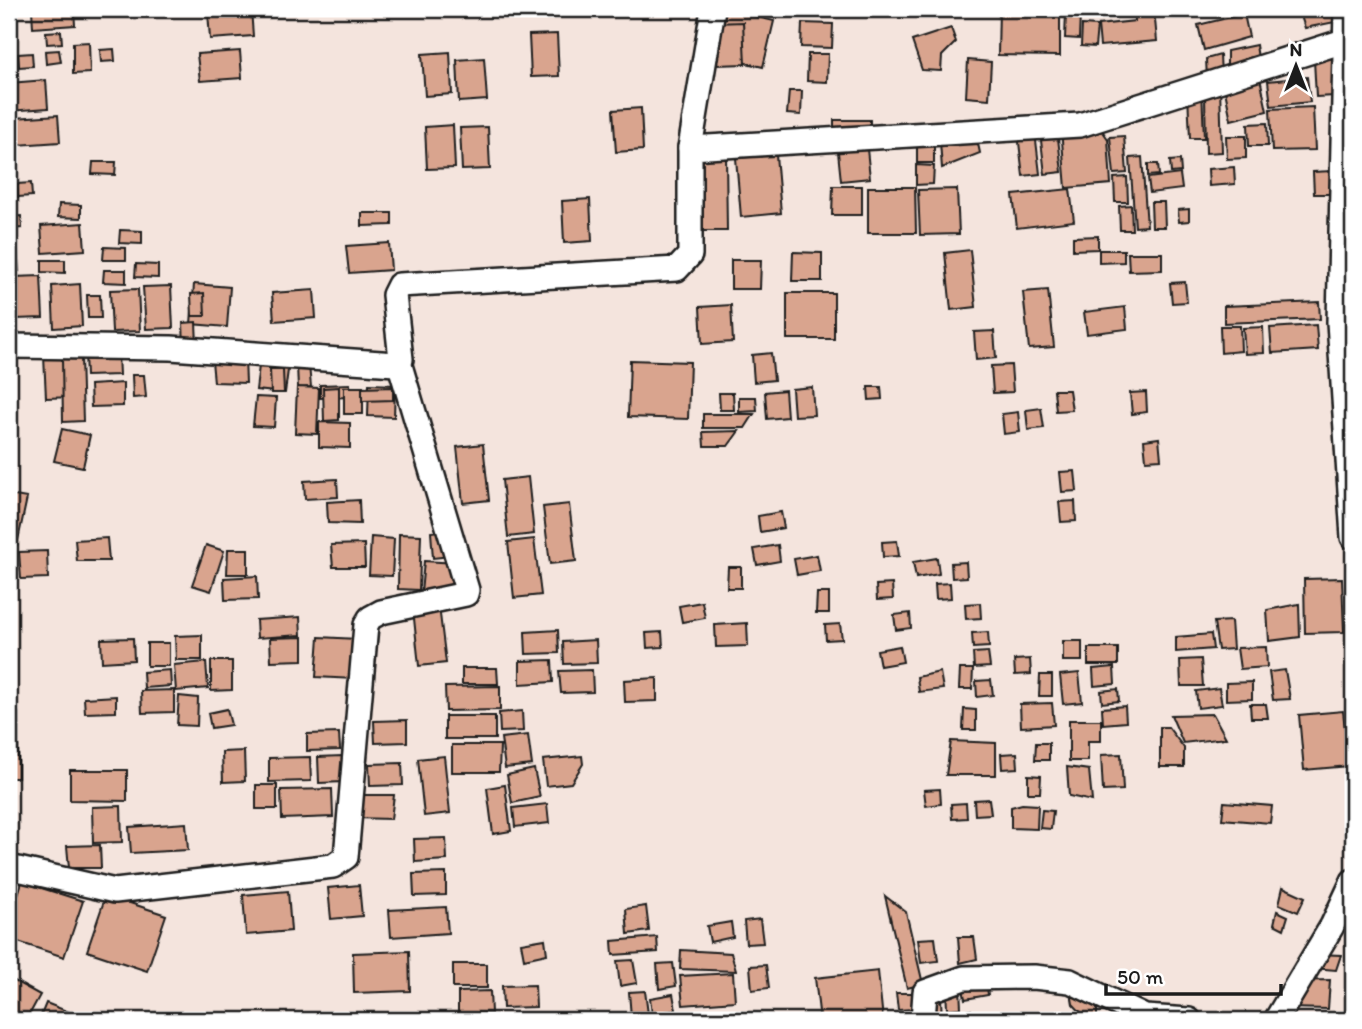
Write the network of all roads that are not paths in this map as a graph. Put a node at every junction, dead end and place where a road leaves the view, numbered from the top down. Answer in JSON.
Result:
{"nodes":[{"id":1,"x":713,"y":9,"type":"edge"},
{"id":2,"x":1346,"y":9,"type":"edge"},
{"id":3,"x":1347,"y":40,"type":"junction"},
{"id":4,"x":690,"y":148,"type":"junction"},
{"id":5,"x":9,"y":346,"type":"edge"},
{"id":6,"x":399,"y":362,"type":"junction"},
{"id":7,"x":1353,"y":537,"type":"edge"},
{"id":8,"x":9,"y":867,"type":"edge"},
{"id":9,"x":1353,"y":881,"type":"edge"},
{"id":10,"x":923,"y":1020,"type":"edge"},
{"id":11,"x":1189,"y":1020,"type":"edge"},
{"id":12,"x":1276,"y":1020,"type":"edge"}],
"edges":[{"from":1,"to":4,"type":"street"},
{"from":2,"to":3,"type":"street"},
{"from":3,"to":4,"type":"street"},
{"from":3,"to":7,"type":"street"},
{"from":4,"to":6,"type":"street"},
{"from":5,"to":6,"type":"street"},
{"from":6,"to":8,"type":"street"},
{"from":9,"to":12,"type":"street"},
{"from":10,"to":11,"type":"street"}]}
